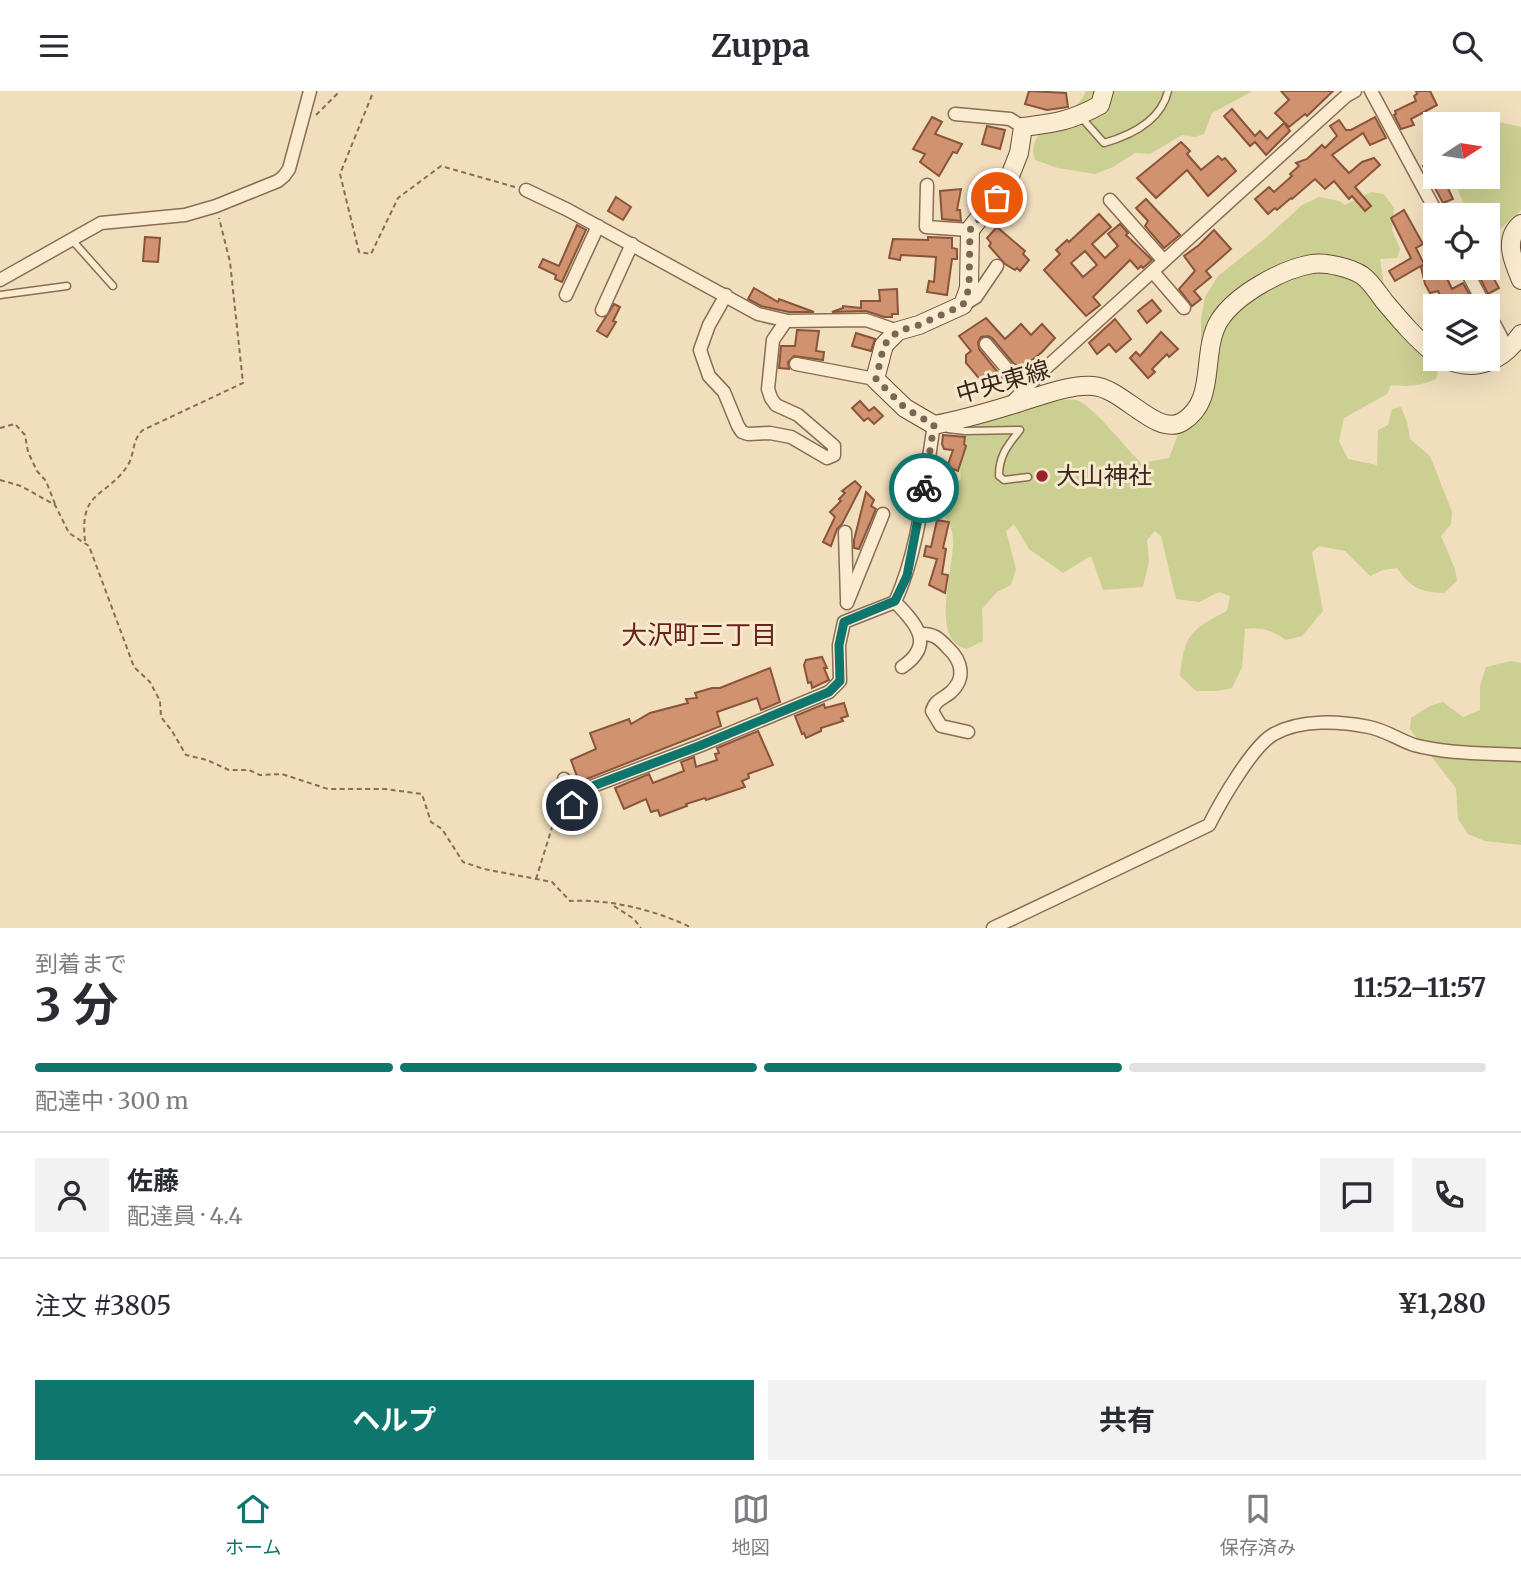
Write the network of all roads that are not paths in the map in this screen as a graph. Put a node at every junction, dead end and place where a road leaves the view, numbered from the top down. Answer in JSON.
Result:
{"nodes":[{"id":1,"x":310,"y":91,"type":"edge"},
{"id":2,"x":1104,"y":91,"type":"edge"},
{"id":3,"x":1168,"y":91,"type":"edge"},
{"id":4,"x":1371,"y":91,"type":"edge"},
{"id":5,"x":1348,"y":93,"type":"edge"},
{"id":6,"x":956,"y":114,"type":"dead end"},
{"id":7,"x":1080,"y":116,"type":"junction"},
{"id":8,"x":1023,"y":127,"type":"junction"},
{"id":9,"x":928,"y":185,"type":"dead end"},
{"id":10,"x":526,"y":190,"type":"road end"},
{"id":11,"x":1110,"y":200,"type":"dead end"},
{"id":12,"x":1432,"y":203,"type":"edge"},
{"id":13,"x":1521,"y":224,"type":"edge"},
{"id":14,"x":598,"y":226,"type":"junction"},
{"id":15,"x":970,"y":230,"type":"junction"},
{"id":16,"x":71,"y":238,"type":"junction"},
{"id":17,"x":632,"y":244,"type":"junction"},
{"id":18,"x":1164,"y":261,"type":"junction"},
{"id":19,"x":998,"y":266,"type":"dead end"},
{"id":20,"x":1153,"y":272,"type":"junction"},
{"id":21,"x":0,"y":280,"type":"edge"},
{"id":22,"x":1521,"y":280,"type":"edge"},
{"id":23,"x":67,"y":286,"type":"dead end"},
{"id":24,"x":113,"y":286,"type":"dead end"},
{"id":25,"x":0,"y":295,"type":"edge"},
{"id":26,"x":566,"y":295,"type":"dead end"},
{"id":27,"x":726,"y":295,"type":"junction"},
{"id":28,"x":963,"y":305,"type":"junction"},
{"id":29,"x":1184,"y":308,"type":"dead end"},
{"id":30,"x":602,"y":310,"type":"dead end"},
{"id":31,"x":786,"y":321,"type":"junction"},
{"id":32,"x":898,"y":331,"type":"junction"},
{"id":33,"x":1521,"y":334,"type":"edge"},
{"id":34,"x":1500,"y":335,"type":"edge"},
{"id":35,"x":986,"y":344,"type":"dead end"},
{"id":36,"x":1423,"y":344,"type":"edge"},
{"id":37,"x":1508,"y":351,"type":"junction"},
{"id":38,"x":1500,"y":356,"type":"edge"},
{"id":39,"x":796,"y":364,"type":"dead end"},
{"id":40,"x":1036,"y":378,"type":"junction"},
{"id":41,"x":876,"y":379,"type":"junction"},
{"id":42,"x":1007,"y":407,"type":"junction"},
{"id":43,"x":937,"y":424,"type":"junction"},
{"id":44,"x":1028,"y":477,"type":"dead end"},
{"id":45,"x":883,"y":514,"type":"dead end"},
{"id":46,"x":845,"y":532,"type":"dead end"},
{"id":47,"x":895,"y":601,"type":"junction"},
{"id":48,"x":847,"y":603,"type":"junction"},
{"id":49,"x":844,"y":622,"type":"junction"},
{"id":50,"x":920,"y":634,"type":"junction"},
{"id":51,"x":902,"y":667,"type":"dead end"},
{"id":52,"x":968,"y":732,"type":"dead end"},
{"id":53,"x":1521,"y":755,"type":"edge"},
{"id":54,"x":564,"y":779,"type":"dead end"},
{"id":55,"x":993,"y":928,"type":"edge"}],
"edges":[{"from":1,"to":16,"type":"street"},
{"from":2,"to":7,"type":"main road"},
{"from":3,"to":7,"type":"lane"},
{"from":4,"to":12,"type":"street"},
{"from":5,"to":18,"type":"street"},
{"from":6,"to":8,"type":"street"},
{"from":7,"to":8,"type":"main road"},
{"from":8,"to":15,"type":"main road"},
{"from":9,"to":15,"type":"street"},
{"from":10,"to":14,"type":"street"},
{"from":11,"to":18,"type":"street"},
{"from":13,"to":22,"type":"main road"},
{"from":14,"to":17,"type":"street"},
{"from":14,"to":26,"type":"street"},
{"from":15,"to":28,"type":"main road"},
{"from":16,"to":21,"type":"street"},
{"from":16,"to":24,"type":"lane"},
{"from":17,"to":27,"type":"street"},
{"from":17,"to":30,"type":"street"},
{"from":18,"to":20,"type":"street"},
{"from":19,"to":28,"type":"street"},
{"from":20,"to":29,"type":"street"},
{"from":20,"to":40,"type":"street"},
{"from":23,"to":25,"type":"lane"},
{"from":27,"to":31,"type":"street"},
{"from":27,"to":31,"type":"street"},
{"from":28,"to":32,"type":"main road"},
{"from":31,"to":32,"type":"street"},
{"from":32,"to":41,"type":"main road"},
{"from":33,"to":37,"type":"main road"},
{"from":34,"to":37,"type":"street"},
{"from":35,"to":40,"type":"street"},
{"from":36,"to":42,"type":"main road","name":"中央東線"},
{"from":37,"to":38,"type":"main road"},
{"from":39,"to":41,"type":"street"},
{"from":40,"to":42,"type":"street"},
{"from":41,"to":43,"type":"main road","name":"中央東線"},
{"from":42,"to":43,"type":"main road","name":"中央東線"},
{"from":43,"to":44,"type":"lane"},
{"from":43,"to":47,"type":"street"},
{"from":45,"to":48,"type":"street"},
{"from":46,"to":48,"type":"street"},
{"from":47,"to":49,"type":"street"},
{"from":47,"to":50,"type":"street"},
{"from":48,"to":49,"type":"street"},
{"from":49,"to":54,"type":"street"},
{"from":50,"to":51,"type":"street"},
{"from":50,"to":52,"type":"street"},
{"from":53,"to":55,"type":"street"}]}
